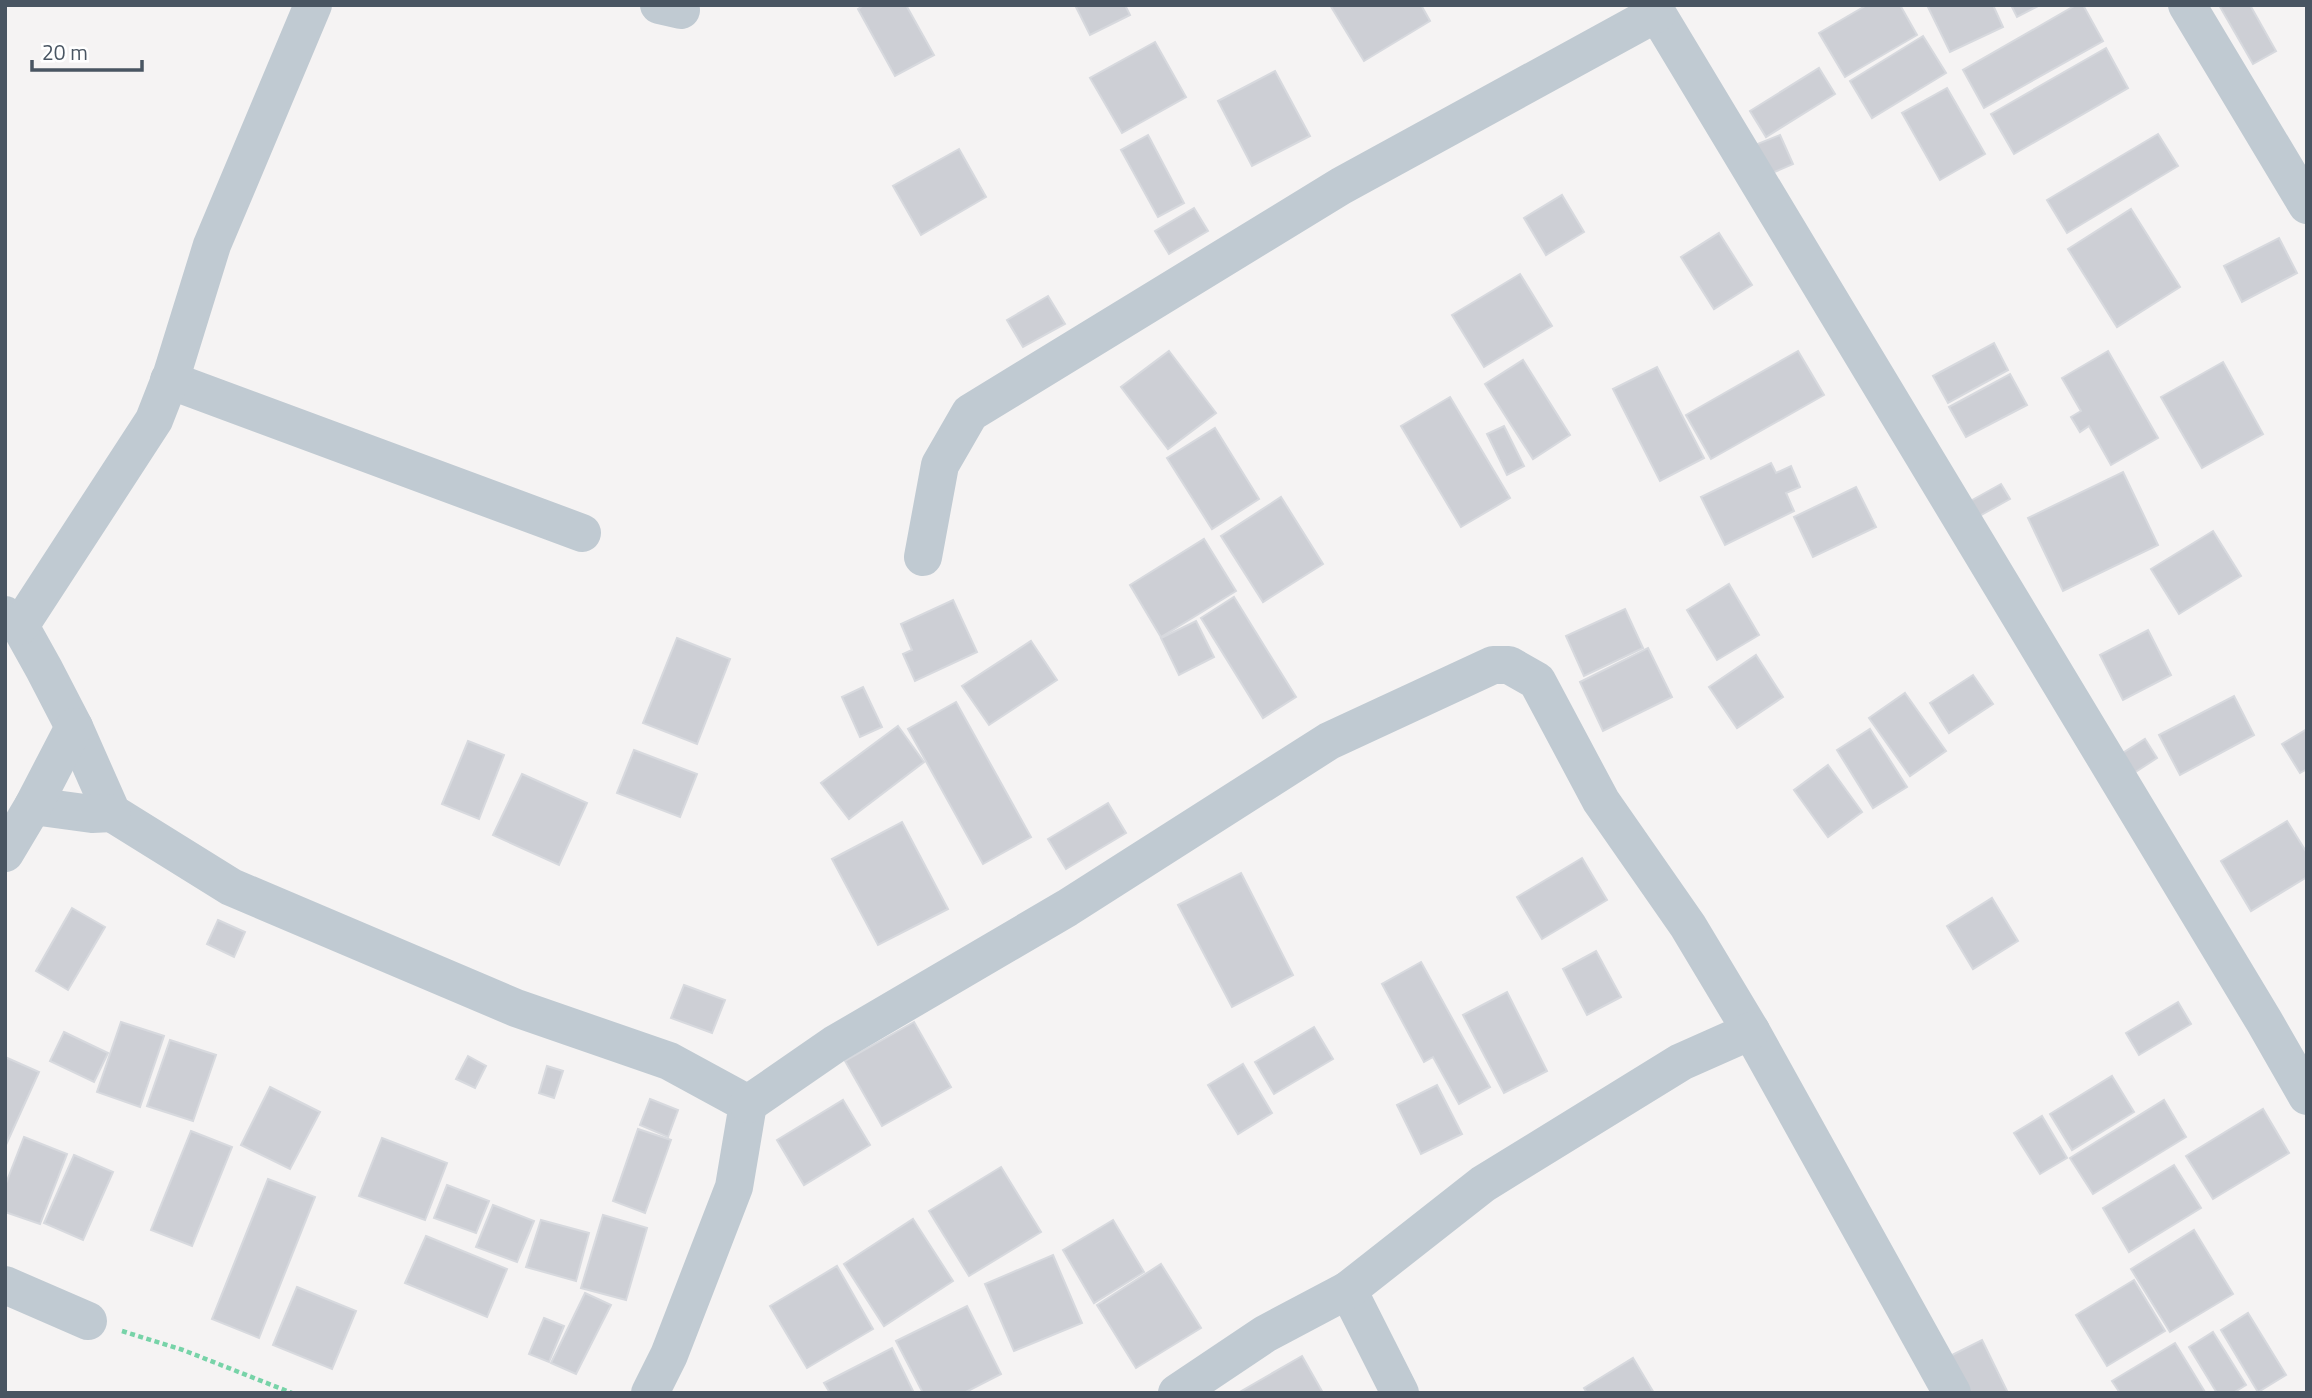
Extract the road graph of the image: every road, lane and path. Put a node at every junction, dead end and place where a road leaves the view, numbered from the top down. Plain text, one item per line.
1 (313, 5) edge
2 (2187, 5) edge
3 (1654, 9) edge
4 (2307, 205) edge
5 (169, 380) junction
6 (582, 533) dead end
7 (923, 556) dead end
8 (13, 621) edge
9 (74, 727) junction
10 (33, 806) junction
11 (112, 813) junction
12 (5, 853) edge
13 (1751, 1031) junction
14 (2307, 1096) edge
15 (748, 1104) junction
16 (5, 1285) edge
17 (1348, 1290) junction
18 (88, 1321) joint
19 (292, 1393) edge
20 (649, 1393) edge
21 (1177, 1393) edge
22 (1400, 1393) edge
23 (1952, 1393) edge

1 - 5 street
2 - 4 street
3 - 7 street
3 - 14 street
5 - 6 street
5 - 8 street
8 - 9 street
9 - 10 street
9 - 11 street
10 - 11 street
10 - 12 street
11 - 15 street
13 - 15 street
13 - 17 street
13 - 23 street
15 - 20 street
16 - 18 street
17 - 21 street
17 - 22 street
18 - 19 path

